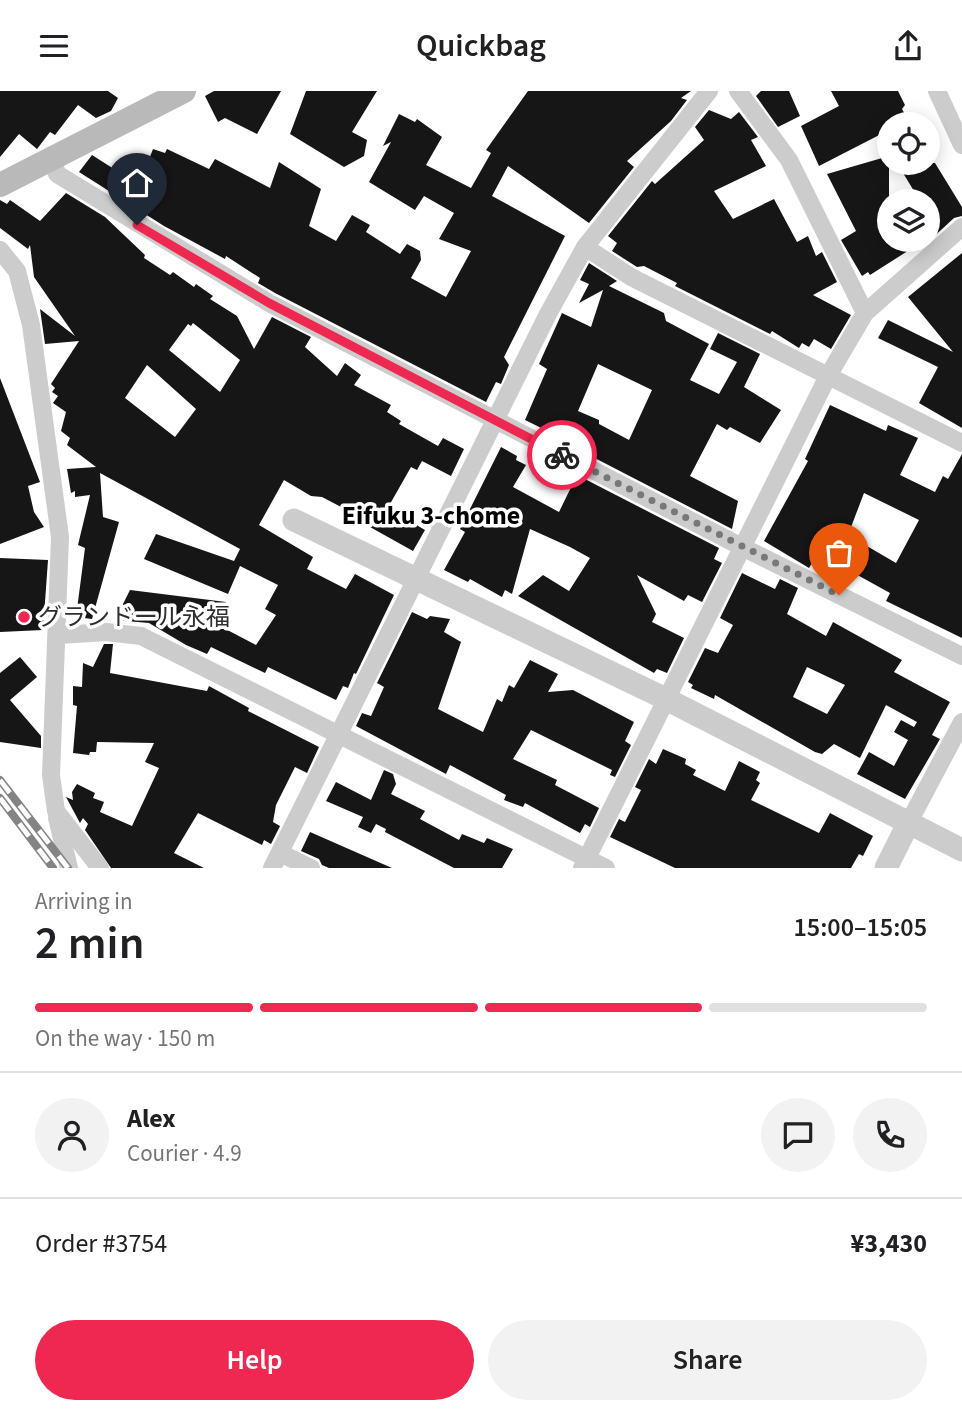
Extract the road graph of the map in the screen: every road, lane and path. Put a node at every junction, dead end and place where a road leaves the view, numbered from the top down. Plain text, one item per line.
1 (184, 91) edge
2 (709, 91) edge
3 (738, 91) edge
4 (937, 91) edge
5 (962, 145) edge
6 (52, 157) junction
7 (0, 185) edge
8 (962, 227) edge
9 (585, 247) junction
10 (0, 250) edge
11 (866, 313) junction
12 (828, 376) junction
13 (495, 420) junction
14 (962, 443) edge
15 (294, 520) dead end
16 (742, 547) junction
17 (416, 578) junction
18 (59, 635) junction
19 (962, 656) edge
20 (666, 699) junction
21 (962, 722) edge
22 (339, 737) junction
23 (55, 811) junction
24 (908, 824) junction
25 (962, 851) edge
26 (276, 860) edge
27 (584, 863) edge
28 (69, 868) edge
29 (100, 868) edge
30 (310, 868) edge
31 (606, 868) edge
32 (886, 868) edge

1 - 6 main road
2 - 9 street
3 - 11 street
4 - 5 street
6 - 7 main road
6 - 13 street
8 - 11 street
9 - 12 street
9 - 13 street
10 - 18 street
11 - 12 street
12 - 14 street
12 - 16 street
13 - 16 street
13 - 17 street
15 - 17 street
16 - 19 street
16 - 20 street
17 - 20 street
17 - 22 street
18 - 22 street
18 - 23 street
20 - 24 street
20 - 27 street
21 - 24 street
22 - 26 street
22 - 27 street
23 - 28 street
23 - 29 street
24 - 25 street
24 - 32 street
26 - 30 street
27 - 31 street

